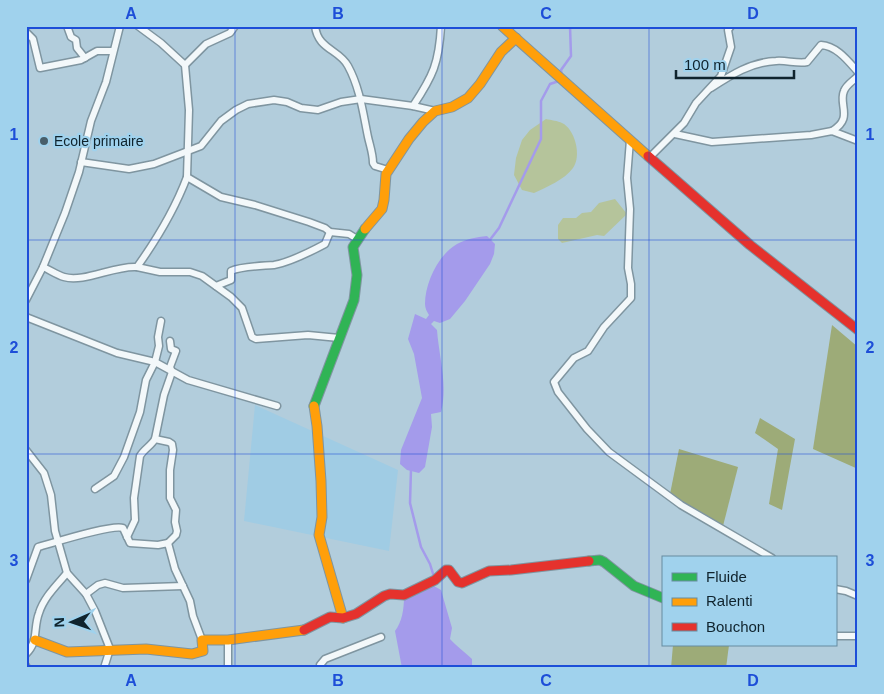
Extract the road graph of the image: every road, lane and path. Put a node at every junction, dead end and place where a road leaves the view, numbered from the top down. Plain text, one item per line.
1 (67, 26) edge
2 (120, 26) edge
3 (138, 26) edge
4 (236, 26) edge
5 (310, 26) edge
6 (316, 26) edge
7 (441, 26) edge
8 (502, 26) edge
9 (731, 26) edge
10 (26, 32) edge
11 (317, 36) junction
12 (516, 38) junction
13 (113, 51) junction
14 (85, 58) junction
15 (185, 65) junction
16 (858, 72) edge
17 (858, 76) edge
18 (711, 88) junction
19 (361, 99) junction
20 (413, 106) junction
21 (434, 112) junction
22 (832, 131) junction
23 (675, 134) junction
24 (630, 140) junction
25 (858, 141) edge
26 (188, 152) junction
27 (650, 157) junction
28 (81, 162) junction
29 (388, 170) junction
30 (187, 177) junction
31 (330, 232) junction
32 (357, 238) junction
33 (43, 267) junction
34 (137, 267) junction
35 (216, 286) junction
36 (26, 300) edge
37 (26, 317) edge
38 (162, 321) dead end
39 (858, 330) edge
40 (338, 338) junction
41 (170, 341) dead end
42 (155, 362) junction
43 (172, 372) junction
44 (277, 406) dead end
45 (155, 439) junction
46 (26, 450) edge
47 (95, 489) dead end
48 (127, 537) junction
49 (58, 542) junction
50 (168, 543) junction
51 (768, 556) edge
52 (67, 574) junction
53 (26, 580) edge
54 (183, 586) junction
55 (836, 589) edge
56 (86, 594) junction
57 (858, 596) edge
58 (662, 598) edge
59 (343, 618) junction
60 (836, 636) edge
61 (858, 636) edge
62 (381, 637) dead end
63 (35, 640) junction
64 (202, 640) junction
65 (228, 640) junction
66 (110, 649) junction
67 (26, 654) edge
68 (104, 668) edge
69 (228, 668) edge
70 (320, 668) edge

1 - 14 street
2 - 13 street
3 - 15 street
4 - 15 street
5 - 11 street
6 - 11 street
7 - 20 street
8 - 12 street
9 - 18 street
10 - 14 street
11 - 19 street
12 - 21 street
12 - 24 street
13 - 14 street
13 - 28 street
15 - 26 street
16 - 18 street
17 - 22 street
18 - 23 street
19 - 20 street
19 - 26 street
19 - 29 street
20 - 21 street
21 - 29 street
22 - 23 street
22 - 25 street
23 - 27 street
24 - 27 street
24 - 51 street
26 - 28 street
26 - 30 street
27 - 39 street
28 - 33 street
29 - 32 street
30 - 31 street
30 - 34 street
31 - 32 street
31 - 35 street
32 - 40 street
33 - 34 street
33 - 36 street
34 - 35 street
35 - 40 street
37 - 42 street
38 - 42 street
40 - 59 street
41 - 43 street
42 - 43 street
42 - 47 street
43 - 44 street
43 - 45 street
45 - 48 street
45 - 50 street
46 - 49 street
48 - 49 street
48 - 50 street
49 - 52 street
49 - 53 street
50 - 54 street
52 - 56 street
52 - 63 street
54 - 56 street
54 - 64 street
55 - 57 street
56 - 66 street
58 - 59 street
59 - 65 street
60 - 61 street
62 - 70 street
63 - 66 street
63 - 67 street
64 - 65 street
64 - 66 street
65 - 69 street
66 - 68 street

